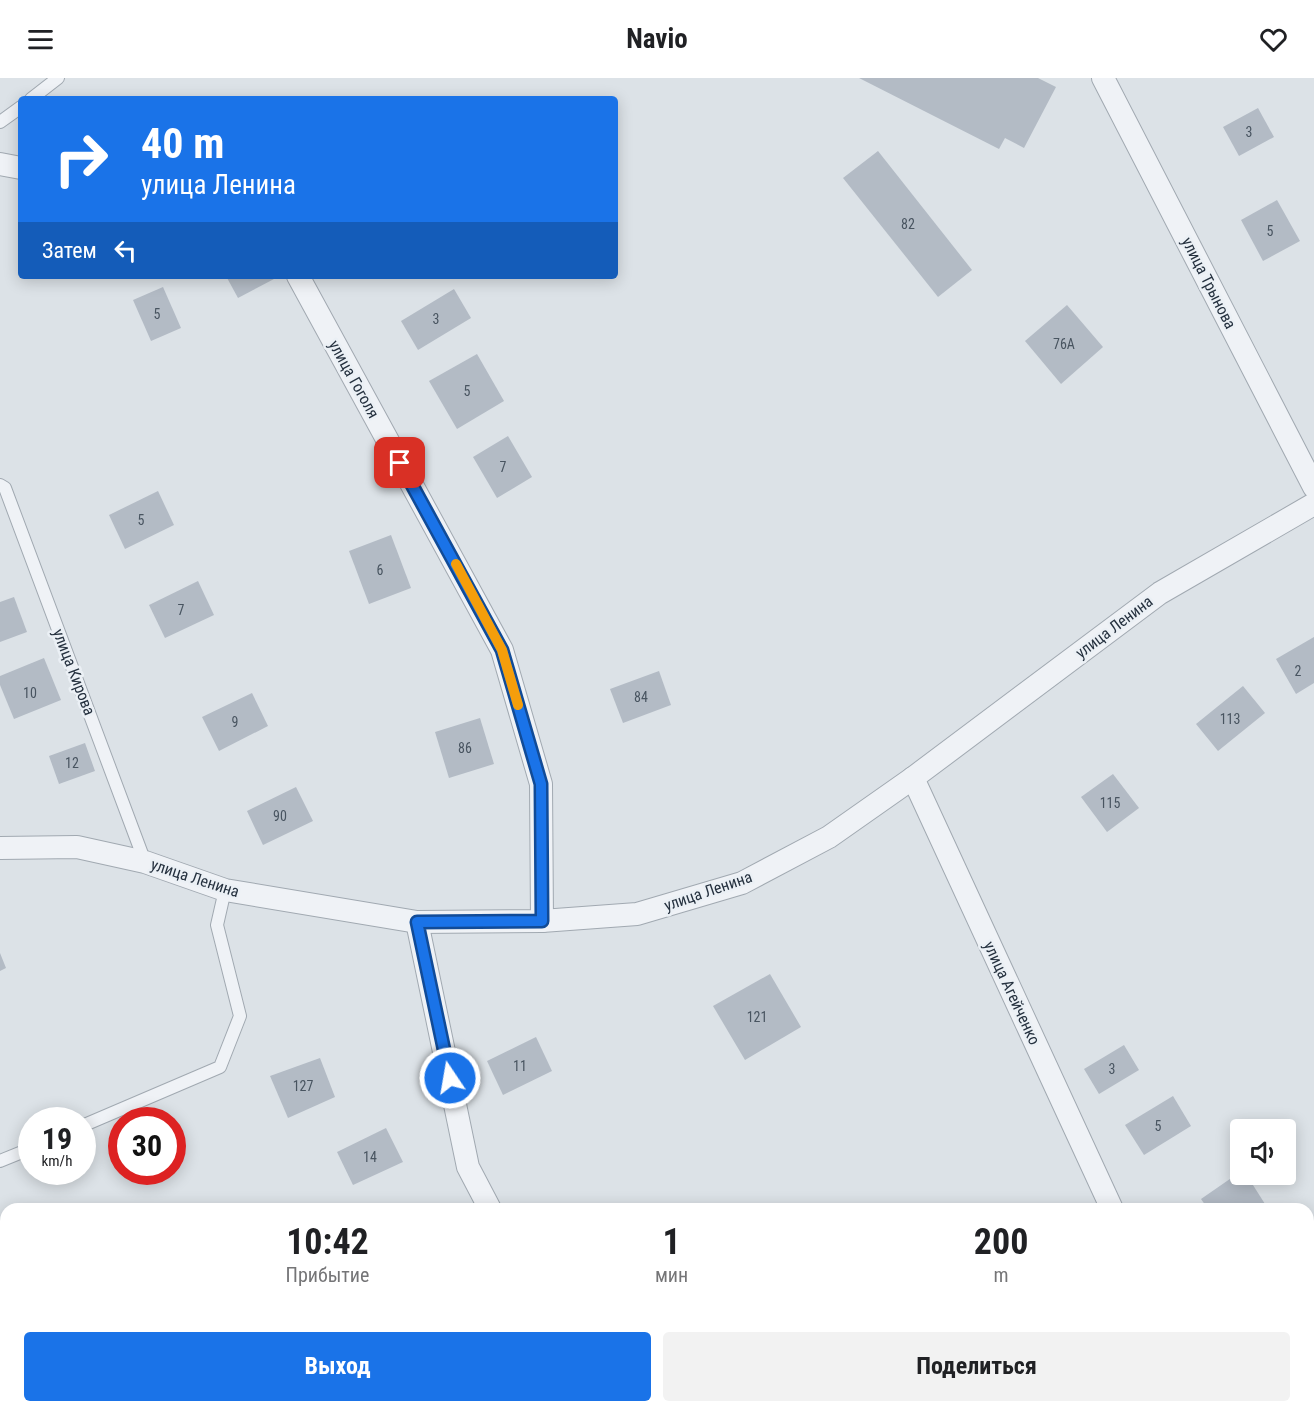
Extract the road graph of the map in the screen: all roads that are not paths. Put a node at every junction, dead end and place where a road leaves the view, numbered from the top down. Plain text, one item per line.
1 (58, 78) edge
2 (1103, 78) edge
3 (35, 96) edge
4 (18, 109) edge
5 (0, 122) edge
6 (0, 164) edge
7 (18, 167) edge
8 (300, 279) edge
9 (0, 485) edge
10 (1314, 487) edge
11 (1314, 504) edge
12 (913, 778) junction
13 (0, 848) edge
14 (145, 862) junction
15 (225, 890) junction
16 (542, 921) junction
17 (417, 922) junction
18 (96, 1120) edge
19 (18, 1154) edge
20 (0, 1161) edge
21 (487, 1203) edge
22 (1109, 1203) edge

1 - 3 lane
2 - 10 street, улица Трынова
4 - 5 lane
6 - 7 street
8 - 16 street, улица Гоголя
9 - 14 lane, улица Кирова
11 - 12 street, улица Ленина
12 - 16 street, улица Ленина
12 - 22 street, улица Агейченко
13 - 14 street, улица Ленина
14 - 15 street, улица Ленина
15 - 17 street, улица Ленина
15 - 18 lane
16 - 17 street, улица Ленина
17 - 21 street
19 - 20 lane

